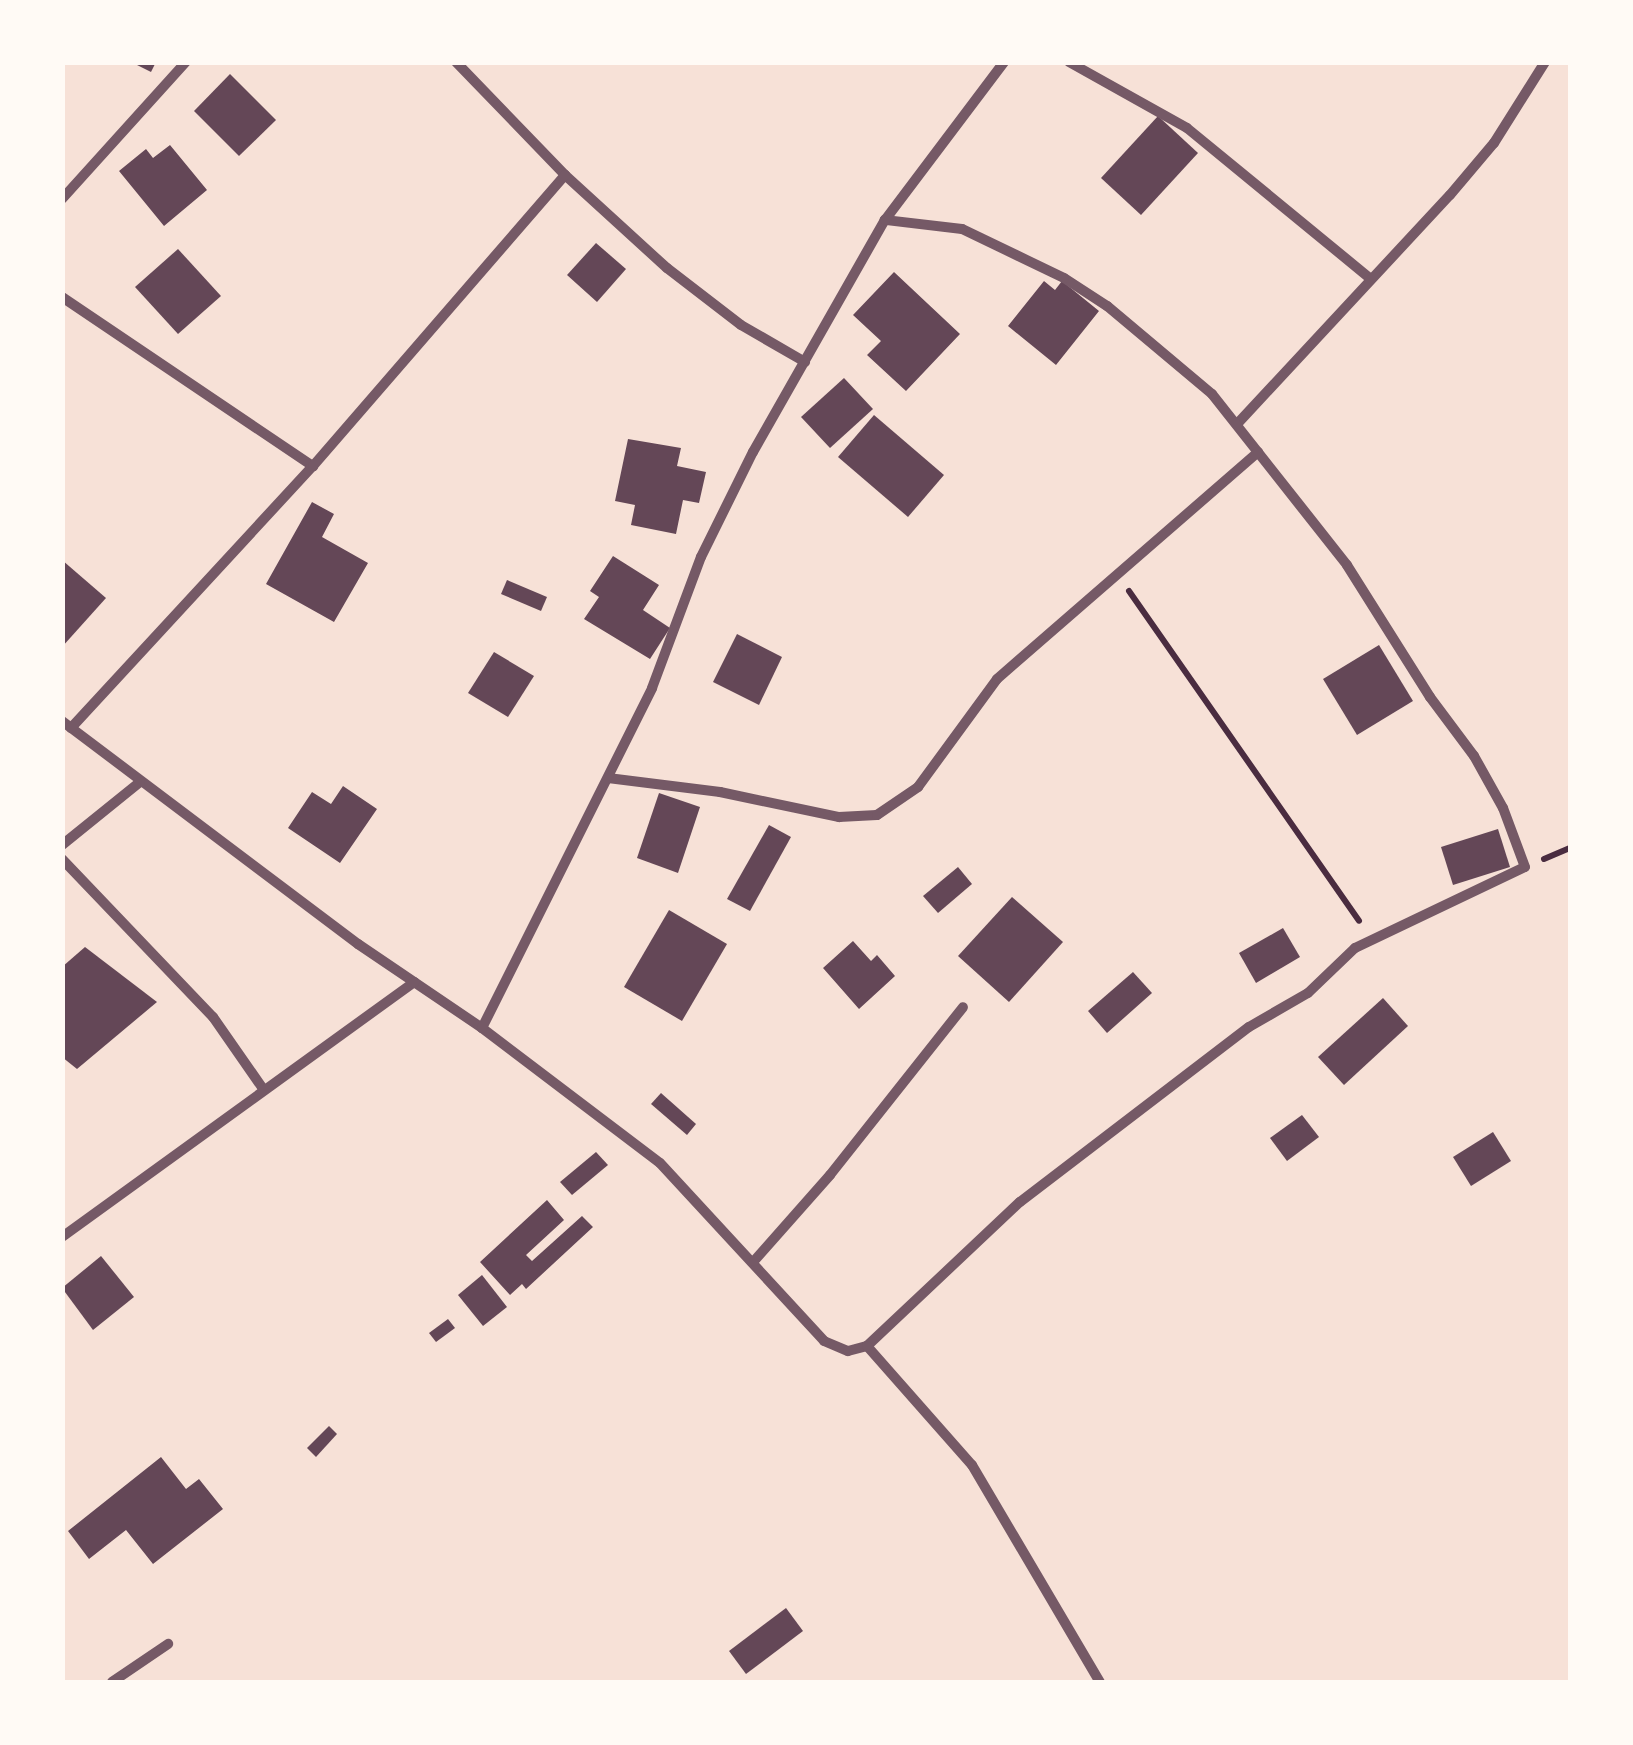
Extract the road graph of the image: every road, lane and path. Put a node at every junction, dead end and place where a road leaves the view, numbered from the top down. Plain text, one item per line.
1 (186, 62) edge
2 (456, 62) edge
3 (1004, 62) edge
4 (1069, 62) edge
5 (1546, 62) edge
6 (565, 175) junction
7 (62, 199) edge
8 (886, 220) junction
9 (1371, 279) junction
10 (62, 297) edge
11 (805, 362) junction
12 (1238, 423) junction
13 (1258, 452) junction
14 (313, 466) junction
15 (1117, 574) junction
16 (67, 725) edge
17 (608, 778) junction
18 (140, 782) junction
19 (62, 846) edge
20 (62, 858) edge
21 (1371, 938) junction
22 (414, 982) junction
23 (963, 1007) dead end
24 (482, 1028) junction
25 (264, 1090) junction
26 (62, 1237) edge
27 (754, 1261) junction
28 (867, 1346) junction
29 (168, 1644) dead end
30 (112, 1682) edge
31 (1100, 1682) edge

1 - 7 street
2 - 6 street
3 - 8 street
4 - 9 street
5 - 9 street
6 - 11 street
6 - 14 street
8 - 11 street
8 - 12 street
9 - 12 street
10 - 14 street
11 - 17 street
12 - 13 street
13 - 15 street
13 - 21 street
14 - 16 street
15 - 17 street
15 - 21 path
16 - 18 street
17 - 24 street
18 - 19 street
18 - 22 street
20 - 25 street
21 - 28 street
22 - 24 street
22 - 25 street
23 - 27 street
24 - 27 street
25 - 26 street
27 - 28 street
28 - 31 street
29 - 30 street

